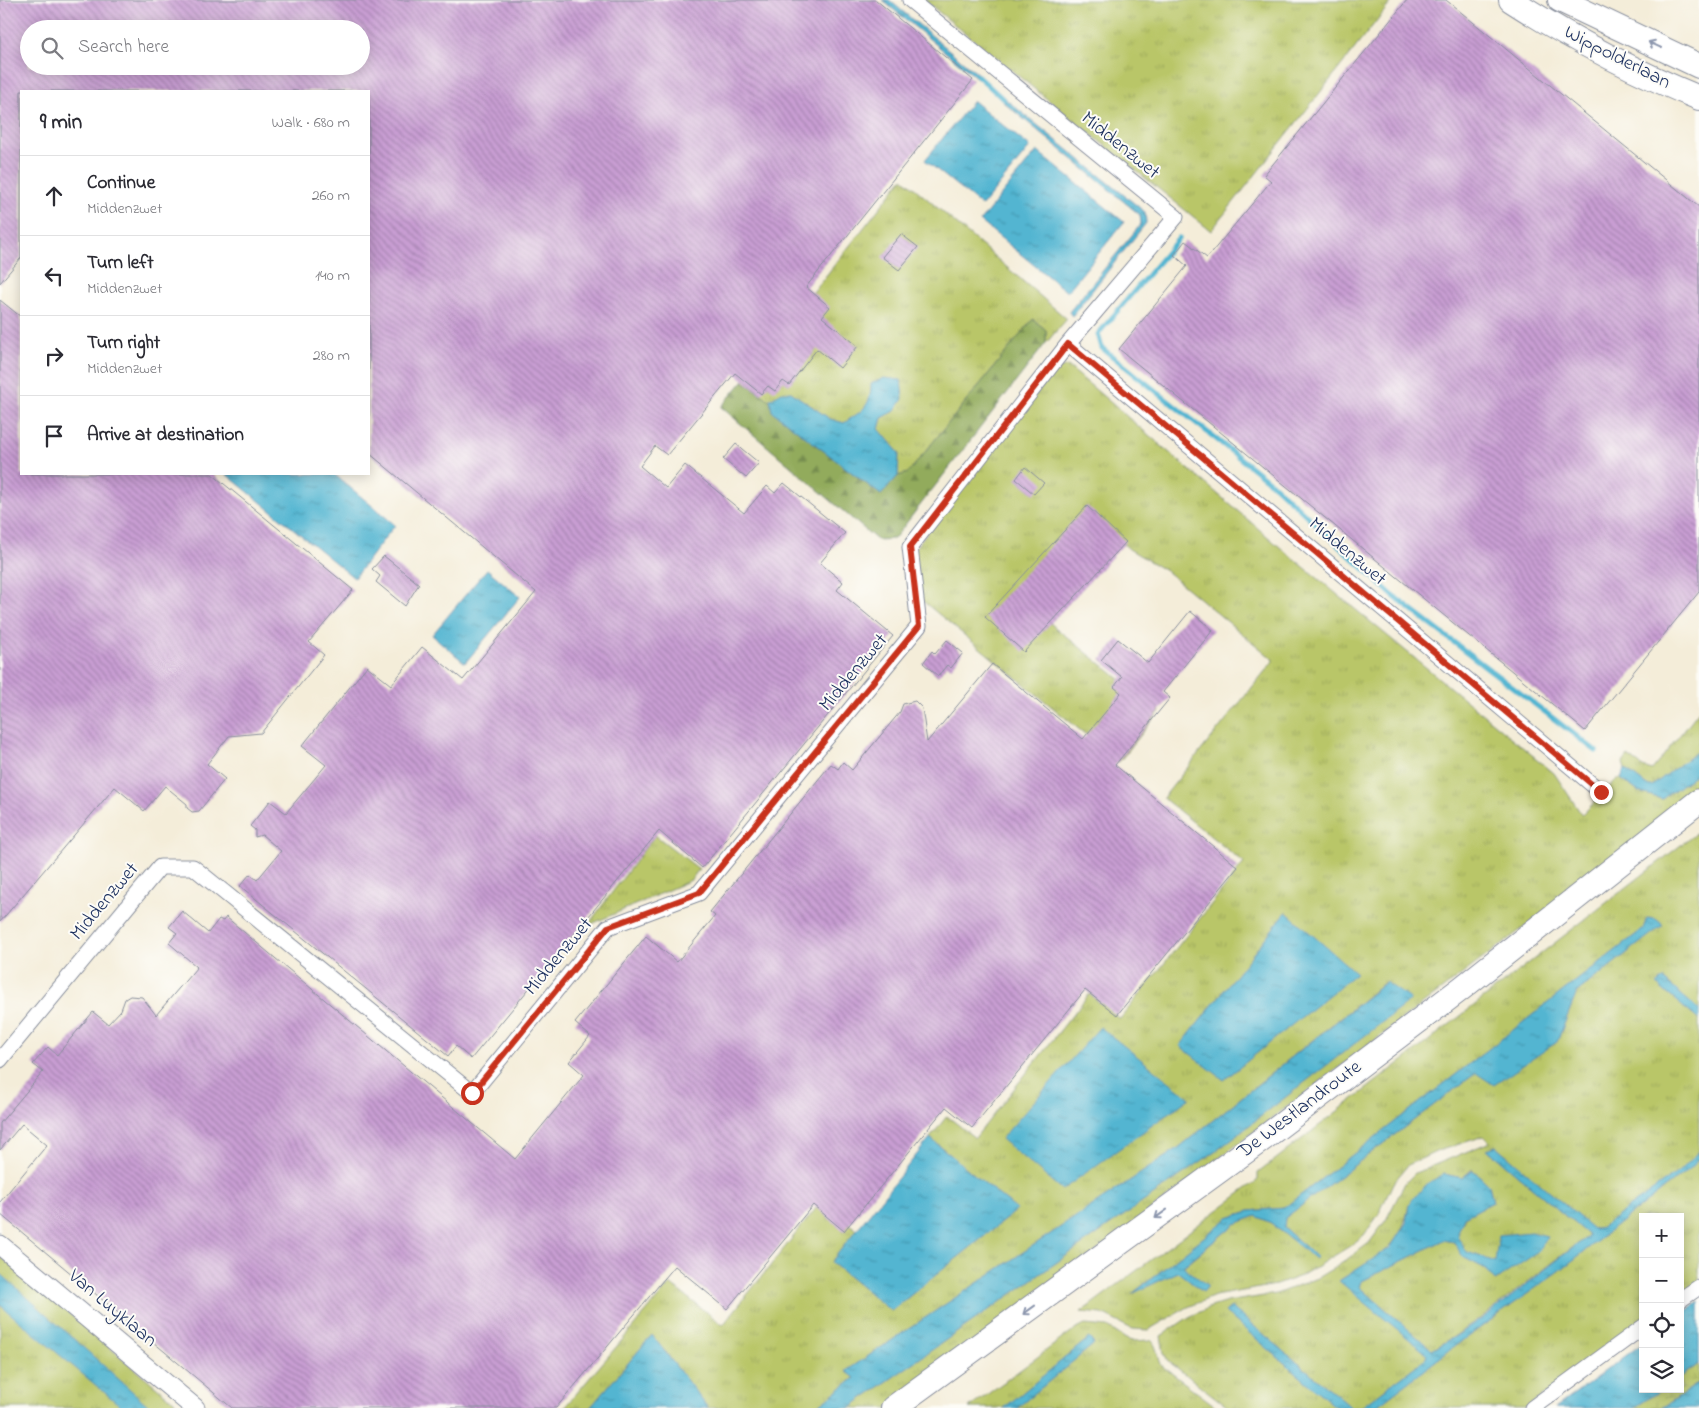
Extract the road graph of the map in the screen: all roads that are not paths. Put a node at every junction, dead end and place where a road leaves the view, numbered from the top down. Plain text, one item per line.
1 (910, 0) edge
2 (1511, 0) edge
3 (1560, 0) edge
4 (1699, 66) edge
5 (1699, 98) edge
6 (1068, 344) junction
7 (1601, 792) dead end
8 (1699, 801) edge
9 (1699, 821) edge
10 (0, 1060) edge
11 (0, 1245) edge
12 (1699, 1287) edge
13 (1684, 1297) edge
14 (1639, 1330) edge
15 (195, 1408) edge
16 (893, 1408) edge
17 (919, 1408) edge
18 (1532, 1408) edge

1 - 6 street, Middenzwet
2 - 5 main road, Wippolderlaan
4 -> 3 main road, Wippolderlaan
6 - 7 street, Middenzwet
6 - 10 street, Middenzwet
8 -> 16 main road, De Westlandroute
9 - 17 main road, De Westlandroute
11 - 15 street, Van Luyklaan
12 - 13 street
14 - 18 street

